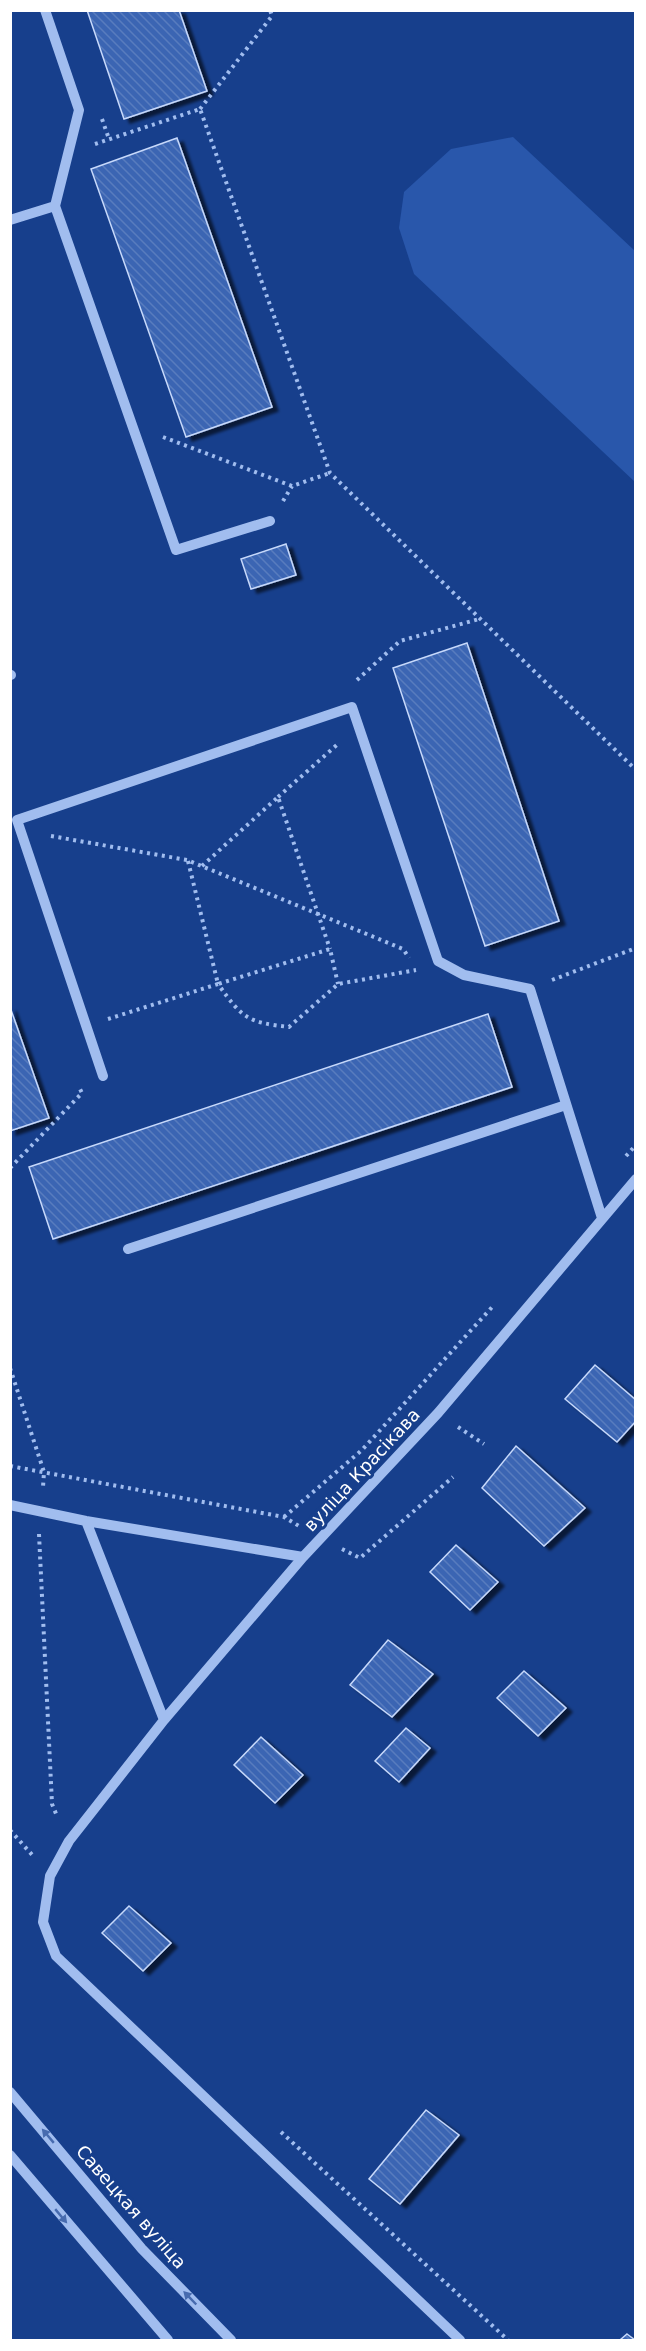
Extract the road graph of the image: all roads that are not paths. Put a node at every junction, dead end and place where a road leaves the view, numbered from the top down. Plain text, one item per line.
1 (45, 10) edge
2 (55, 206) junction
3 (10, 220) edge
4 (270, 521) dead end
5 (102, 1076) dead end
6 (566, 1105) junction
7 (636, 1179) edge
8 (602, 1218) junction
9 (128, 1249) dead end
10 (10, 1505) edge
11 (86, 1521) junction
12 (303, 1557) junction
13 (164, 1720) junction
14 (10, 2092) edge
15 (10, 2155) edge
16 (168, 2340) edge
17 (231, 2340) edge
18 (460, 2340) edge

1 - 2 street
2 - 3 street
2 - 4 street
5 - 6 street
6 - 8 street
6 - 9 street
7 - 8 street, вуліца Красікава
8 - 12 street, вуліца Красікава
10 - 11 street, вуліца Красікава
11 - 12 street, вуліца Красікава
11 - 13 street
12 - 13 street
13 - 18 street
17 -> 14 street, Савецкая вуліца
15 -> 16 street

